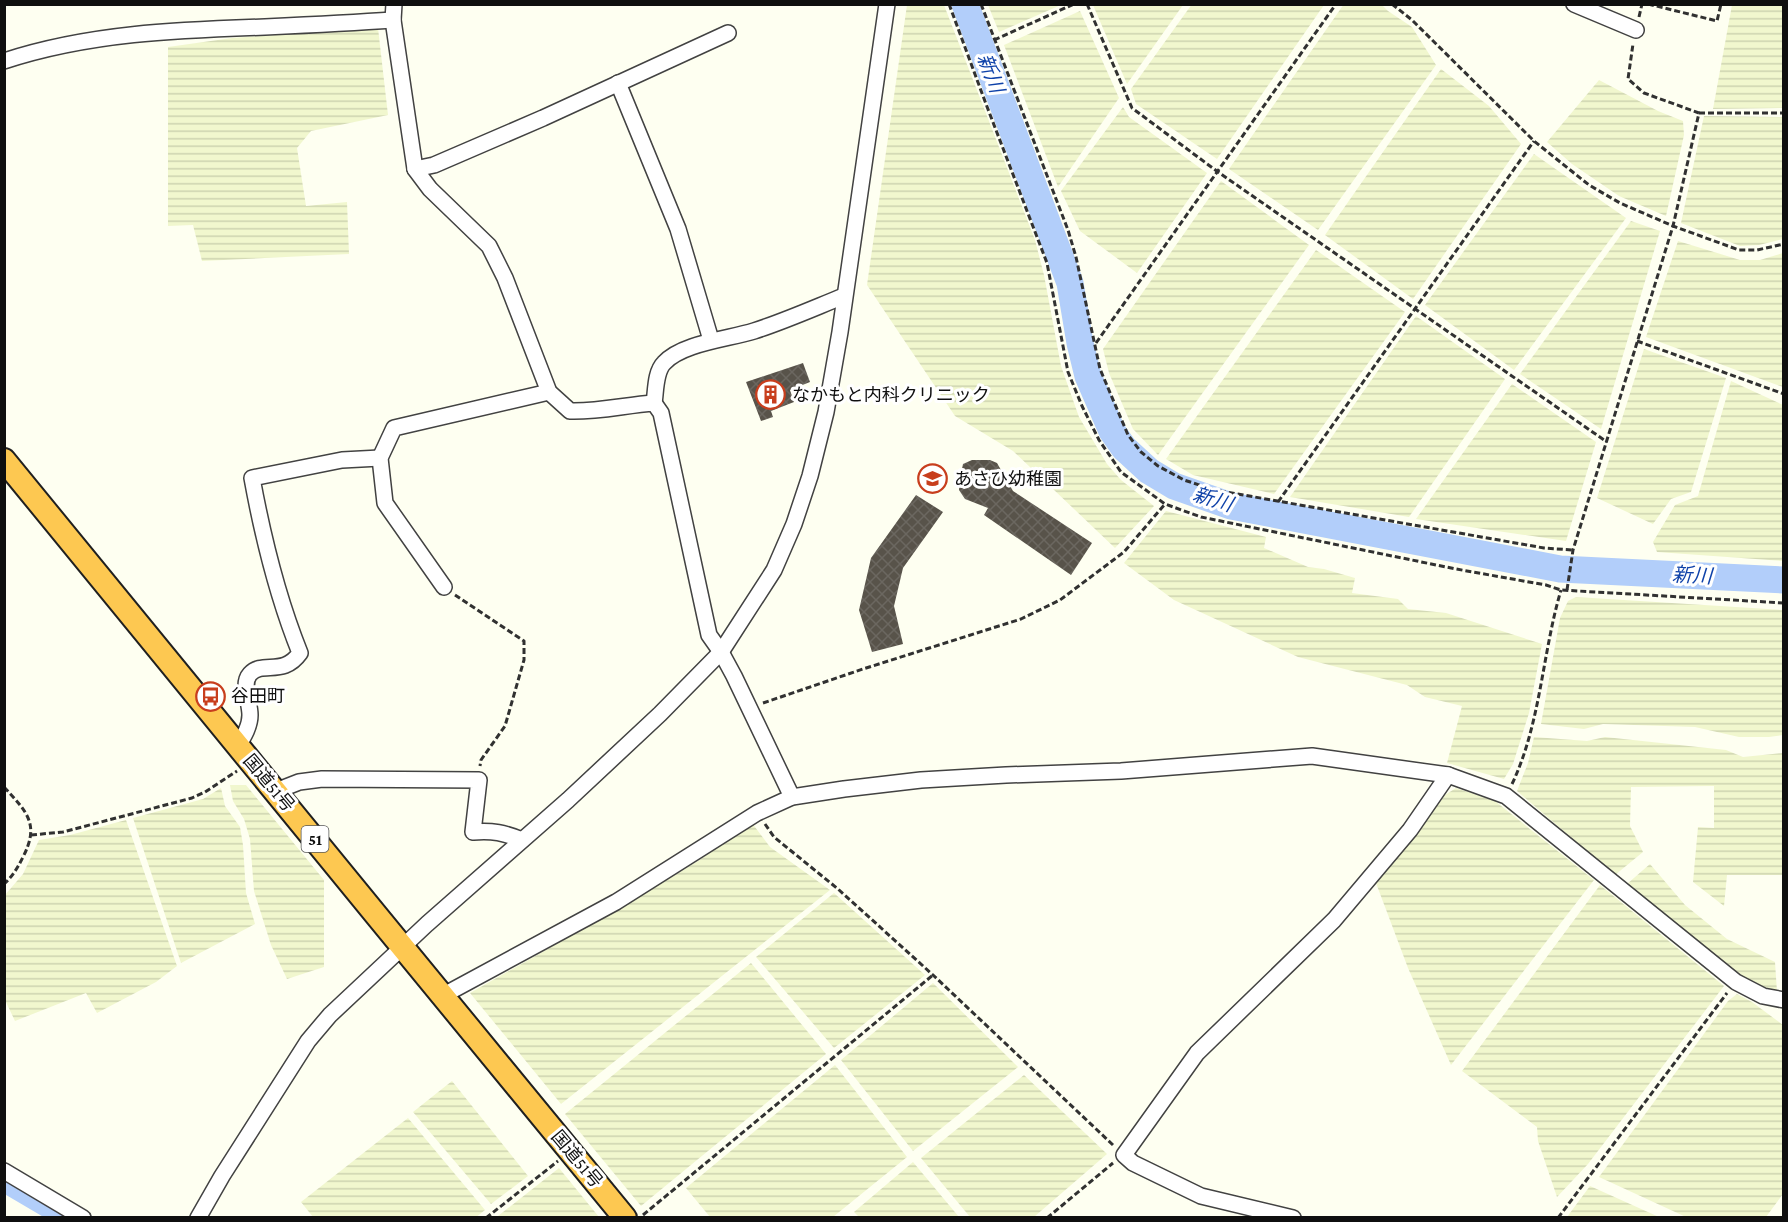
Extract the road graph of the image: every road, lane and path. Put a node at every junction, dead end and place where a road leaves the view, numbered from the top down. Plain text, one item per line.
1 (394, 4) edge
2 (887, 4) edge
3 (950, 4) edge
4 (981, 4) edge
5 (1074, 4) edge
6 (1087, 4) edge
7 (1336, 4) edge
8 (1392, 4) edge
9 (1574, 4) edge
10 (1642, 4) edge
11 (1648, 4) edge
12 (1721, 4) edge
13 (393, 20) junction
14 (1636, 30) junction
15 (728, 33) dead end
16 (994, 40) junction
17 (4, 61) edge
18 (618, 83) junction
19 (1699, 113) junction
20 (1784, 113) edge
21 (1534, 141) junction
22 (415, 169) junction
23 (1218, 171) junction
24 (1673, 226) junction
25 (1784, 244) edge
26 (844, 296) junction
27 (1415, 309) junction
28 (711, 340) junction
29 (1638, 341) junction
30 (1095, 345) junction
31 (549, 392) junction
32 (1784, 394) edge
33 (654, 403) junction
34 (1607, 442) junction
35 (380, 458) junction
36 (4, 460) edge
37 (1278, 502) junction
38 (1165, 504) junction
39 (1573, 550) junction
40 (444, 587) joint
41 (1561, 590) junction
42 (1569, 590) junction
43 (1784, 603) edge
44 (721, 652) junction
45 (748, 708) junction
46 (244, 753) junction
47 (1448, 776) junction
48 (479, 780) junction
49 (4, 787) edge
50 (276, 791) junction
51 (1506, 796) junction
52 (792, 797) junction
53 (757, 813) junction
54 (32, 835) junction
55 (522, 840) junction
56 (4, 884) edge
57 (403, 947) junction
58 (933, 975) junction
59 (1736, 982) junction
60 (442, 996) junction
61 (1784, 1000) edge
62 (570, 1152) junction
63 (1124, 1155) junction
64 (4, 1170) edge
65 (83, 1218) edge
66 (198, 1218) edge
67 (486, 1218) edge
68 (625, 1218) edge
69 (639, 1218) edge
70 (1047, 1218) edge
71 (1293, 1218) edge
72 (1558, 1218) edge

1 - 13 street
2 - 26 street
3 - 38 path
4 - 16 path
5 - 16 path
6 - 23 path
7 - 23 path
8 - 21 path
9 - 14 street
10 - 14 path
11 - 12 path
13 - 17 street
13 - 22 street
14 - 19 path
15 - 18 street
16 - 30 path
18 - 22 street
18 - 28 street
19 - 20 path
19 - 24 path
21 - 24 path
21 - 27 path
22 - 31 street
23 - 27 path
23 - 30 path
24 - 25 path
24 - 29 path
26 - 28 street
26 - 44 street
27 - 34 path
27 - 37 path
28 - 33 street
29 - 32 path
29 - 34 path
30 - 37 path
31 - 33 street
31 - 35 street
33 - 44 street
34 - 39 path
35 - 40 street
35 - 46 street
36 - 46 highway, 国道51号 / 51
37 - 39 path
38 - 41 path
38 - 45 path
39 - 42 path
40 - 48 path
41 - 42 path
41 - 51 path
42 - 43 path
44 - 45 street
44 - 55 street
45 - 52 street
46 - 50 highway, 国道51号 / 51
46 - 54 path
47 - 51 street
47 - 52 street
47 - 63 street
48 - 50 street
48 - 55 street
49 - 54 path
50 - 57 highway, 国道51号 / 51
51 - 59 street
52 - 53 street
53 - 58 path
53 - 60 street
54 - 56 path
55 - 57 street
57 - 60 highway, 国道51号 / 51
57 - 66 street
58 - 63 path
58 - 69 path
59 - 61 street
59 - 72 path
60 - 62 highway, 国道51号 / 51
62 - 67 path
62 - 68 highway, 国道51号 / 51
63 - 70 path
63 - 71 street
64 - 65 street

